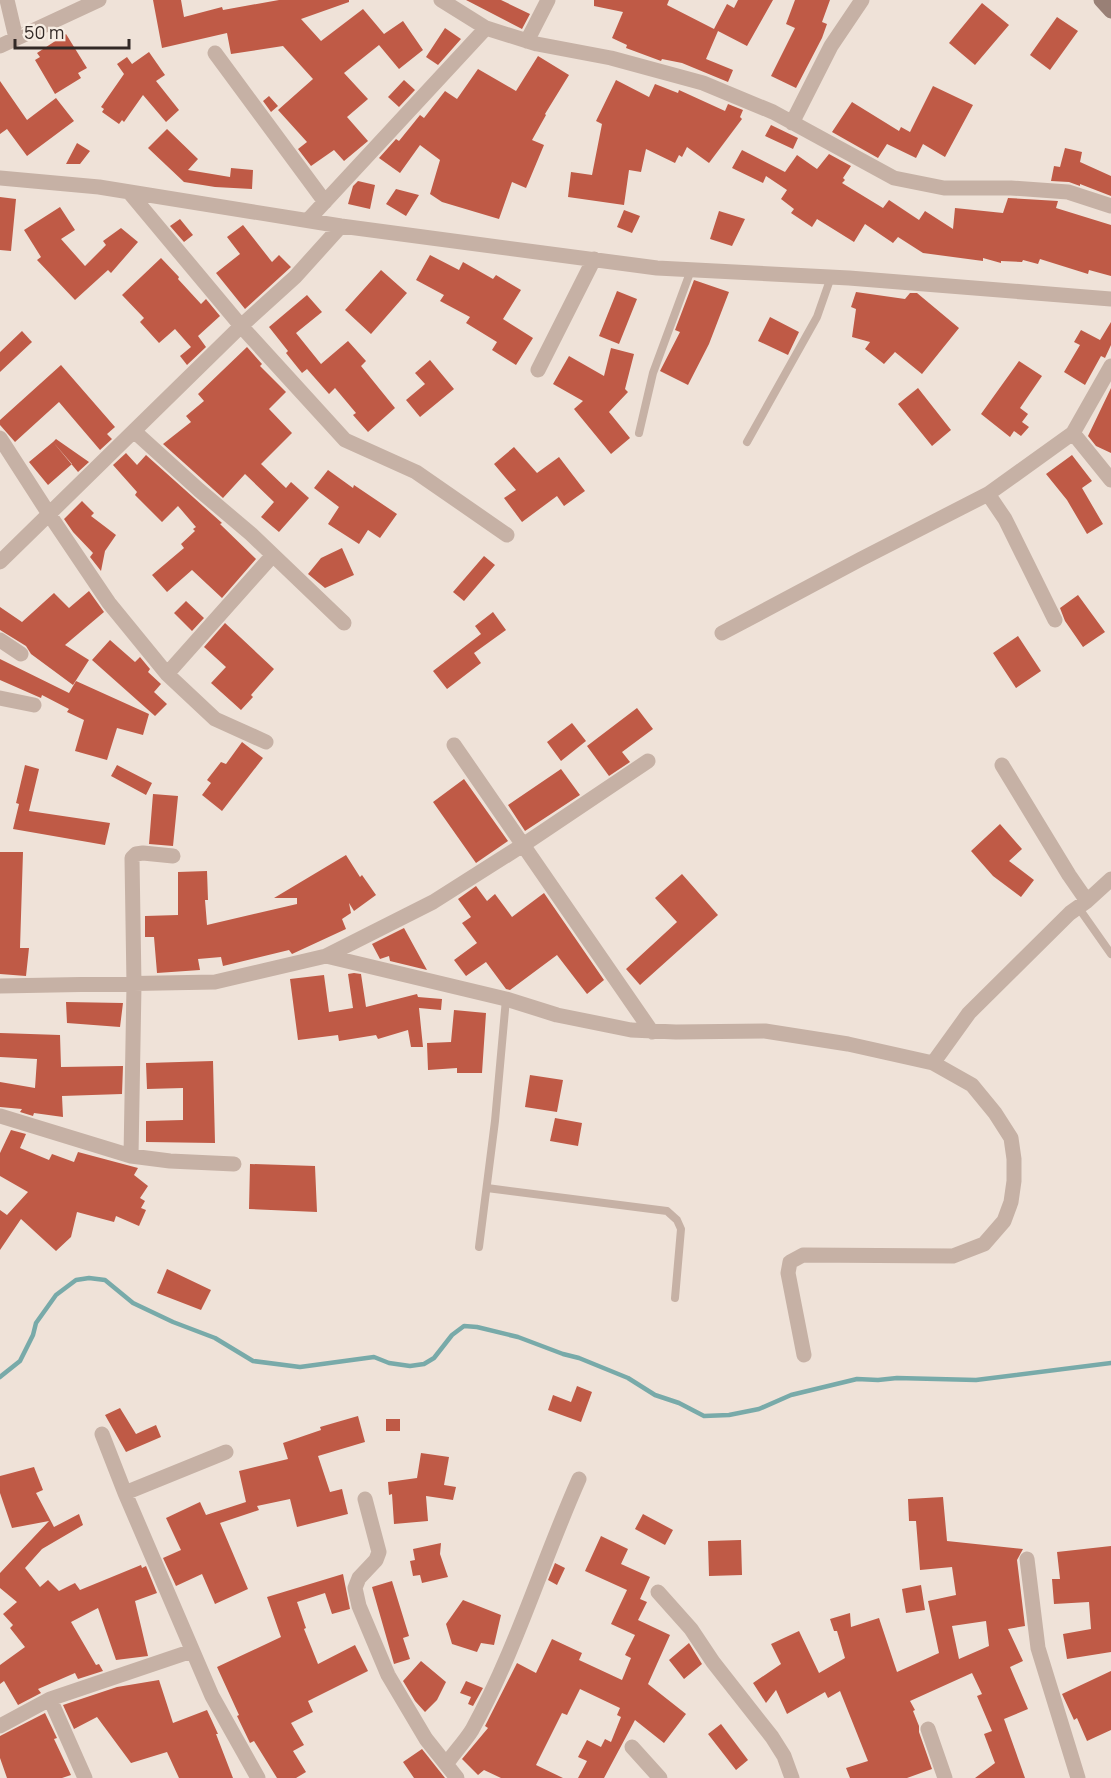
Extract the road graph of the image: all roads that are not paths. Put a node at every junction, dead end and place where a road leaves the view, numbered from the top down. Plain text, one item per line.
1 (7, 0) edge
2 (99, 0) edge
3 (441, 0) edge
4 (548, 0) edge
5 (862, 0) edge
6 (1101, 0) edge
7 (1111, 11) edge
8 (486, 28) junction
9 (16, 38) junction
10 (527, 41) junction
11 (0, 46) edge
12 (215, 53) dead end
13 (792, 123) junction
14 (0, 178) edge
15 (129, 192) junction
16 (325, 202) junction
17 (1111, 206) edge
18 (308, 220) junction
19 (341, 226) junction
20 (594, 259) junction
21 (692, 270) junction
22 (831, 277) junction
23 (1111, 299) edge
24 (241, 326) junction
25 (1111, 366) edge
26 (538, 370) dead end
27 (135, 432) junction
28 (639, 433) dead end
29 (1073, 433) junction
30 (0, 438) edge
31 (747, 442) dead end
32 (1111, 480) edge
33 (988, 494) junction
34 (49, 514) junction
35 (507, 535) dead end
36 (273, 555) junction
37 (0, 562) edge
38 (1055, 620) dead end
39 (344, 623) dead end
40 (722, 633) dead end
41 (0, 640) edge
42 (21, 654) dead end
43 (167, 674) junction
44 (0, 698) edge
45 (34, 705) dead end
46 (266, 742) dead end
47 (454, 745) dead end
48 (648, 761) dead end
49 (1002, 765) dead end
50 (523, 845) junction
51 (173, 856) dead end
52 (1111, 879) edge
53 (1082, 904) junction
54 (1111, 954) edge
55 (326, 956) junction
56 (134, 985) junction
57 (0, 986) edge
58 (506, 999) junction
59 (652, 1032) junction
60 (933, 1063) junction
61 (0, 1116) edge
62 (131, 1156) junction
63 (234, 1164) dead end
64 (487, 1188) junction
65 (479, 1247) dead end
66 (675, 1298) dead end
67 (804, 1354) dead end
68 (102, 1434) dead end
69 (226, 1452) dead end
70 (579, 1479) dead end
71 (125, 1493) junction
72 (365, 1499) dead end
73 (1027, 1559) dead end
74 (658, 1592) dead end
75 (192, 1651) junction
76 (50, 1699) junction
77 (0, 1726) edge
78 (928, 1729) dead end
79 (632, 1747) dead end
80 (447, 1763) junction
81 (85, 1778) edge
82 (258, 1778) edge
83 (457, 1778) edge
84 (660, 1778) edge
85 (792, 1778) edge
86 (945, 1778) edge
87 (1078, 1778) edge

1 - 9 street
2 - 9 street
3 - 8 street
4 - 10 street
5 - 13 street
6 - 7 main road
8 - 10 street
8 - 16 street
9 - 11 street
10 - 13 street
12 - 16 street
13 - 17 street
14 - 15 street
15 - 18 street
15 - 24 street
16 - 18 street
18 - 19 street
19 - 20 street
19 - 24 street
20 - 21 street
20 - 26 street
21 - 22 street
21 - 28 lane
22 - 23 street
22 - 31 lane
24 - 27 street
24 - 35 street
25 - 29 street
27 - 34 street
27 - 36 street
29 - 32 street
29 - 33 street
30 - 34 street
33 - 38 street
33 - 40 street
34 - 37 street
34 - 43 street
36 - 39 street
36 - 43 street
41 - 42 street
43 - 46 street
44 - 45 street
47 - 50 street
48 - 50 street
49 - 53 street
50 - 55 street
50 - 59 street
51 - 56 street
52 - 53 street
53 - 54 lane
53 - 60 street
55 - 56 street
55 - 58 street
56 - 57 street
56 - 62 street
58 - 59 street
58 - 64 lane
59 - 60 street
60 - 67 street
61 - 62 street
62 - 63 street
64 - 65 lane
64 - 66 lane
68 - 71 street
69 - 71 street
70 - 80 street
71 - 75 street
72 - 80 street
73 - 87 street
74 - 85 street
75 - 76 street
75 - 82 street
76 - 77 street
76 - 81 street
78 - 86 street
79 - 84 street
80 - 83 street

